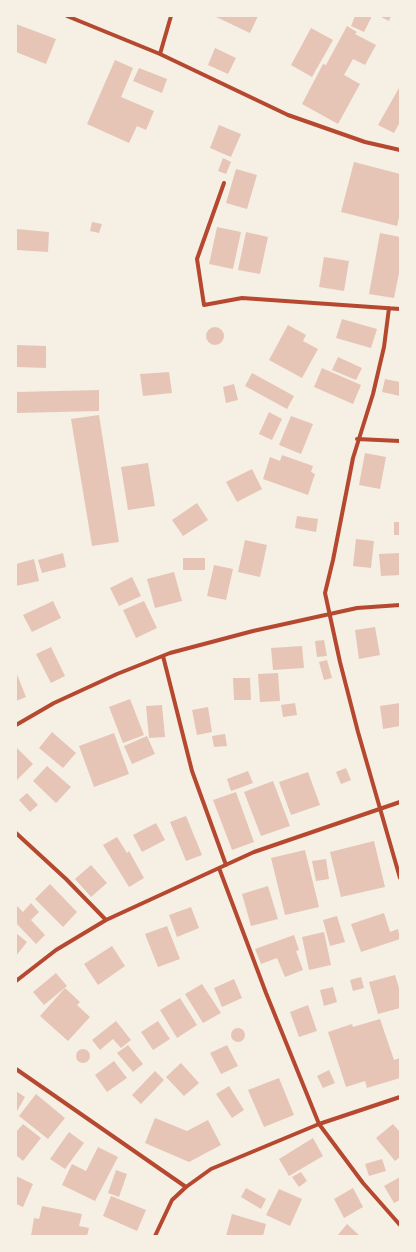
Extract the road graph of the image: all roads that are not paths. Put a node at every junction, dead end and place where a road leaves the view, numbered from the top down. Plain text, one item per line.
1 (67, 16) edge
2 (170, 16) edge
3 (160, 54) junction
4 (400, 150) edge
5 (224, 183) dead end
6 (389, 308) junction
7 (400, 309) edge
8 (358, 439) junction
9 (400, 441) edge
10 (400, 605) edge
11 (329, 615) junction
12 (163, 656) junction
13 (16, 725) edge
14 (400, 802) edge
15 (380, 810) junction
16 (16, 833) edge
17 (226, 865) junction
18 (218, 868) junction
19 (400, 878) edge
20 (106, 920) junction
21 (16, 981) edge
22 (16, 1069) edge
23 (400, 1097) edge
24 (319, 1124) junction
25 (186, 1187) junction
26 (400, 1225) edge
27 (155, 1236) edge

1 - 3 street
2 - 3 street
3 - 4 street
5 - 6 street
6 - 7 street
6 - 8 street
8 - 9 street
8 - 11 street
10 - 11 street
11 - 12 street
11 - 15 street
12 - 13 street
12 - 17 street
14 - 15 street
15 - 17 street
15 - 19 street
16 - 20 street
17 - 18 street
18 - 20 street
18 - 24 street
20 - 21 street
22 - 25 street
23 - 24 street
24 - 25 street
24 - 26 street
25 - 27 street

